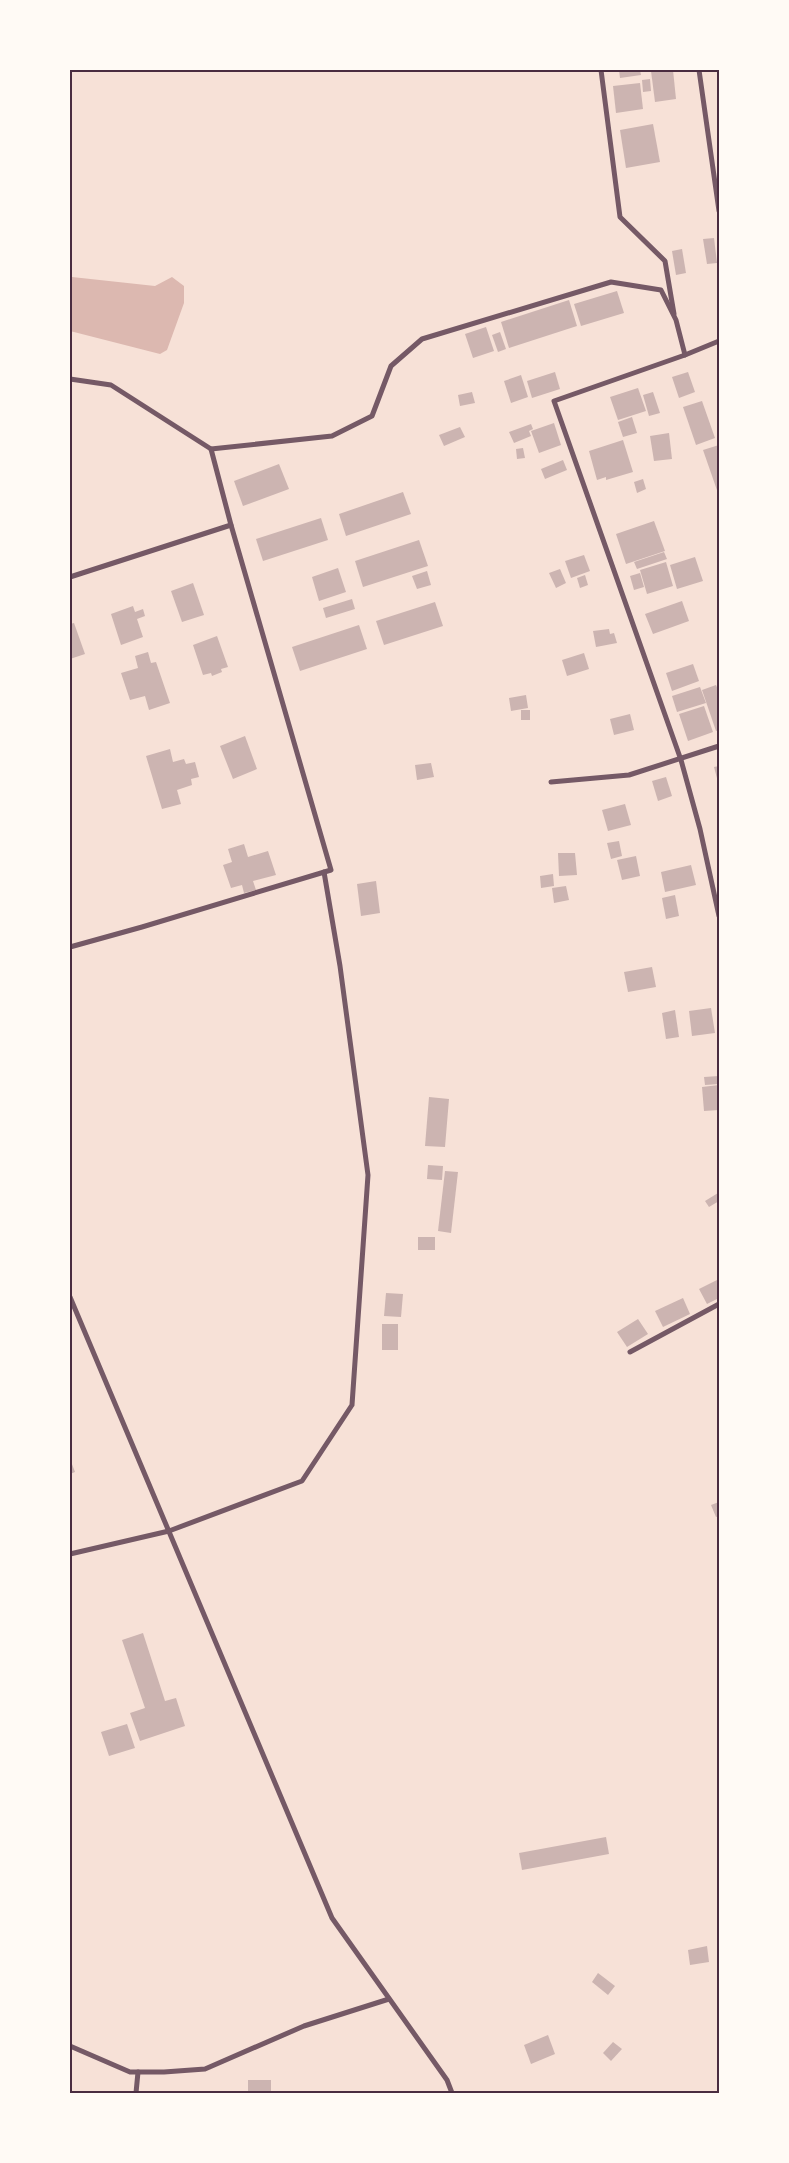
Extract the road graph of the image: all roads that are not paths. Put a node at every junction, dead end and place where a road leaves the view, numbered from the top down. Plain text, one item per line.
1 (601, 70) edge
2 (699, 70) edge
3 (719, 211) edge
4 (676, 320) junction
5 (719, 341) edge
6 (685, 356) junction
7 (70, 379) edge
8 (211, 449) junction
9 (231, 525) junction
10 (70, 577) edge
11 (719, 746) edge
12 (681, 760) junction
13 (551, 782) dead end
14 (324, 872) junction
15 (719, 916) edge
16 (70, 947) edge
17 (70, 1297) edge
18 (719, 1304) edge
19 (630, 1352) dead end
20 (168, 1531) junction
21 (70, 1554) edge
22 (389, 1998) junction
23 (70, 2046) edge
24 (138, 2072) junction
25 (136, 2093) edge
26 (452, 2093) edge

1 - 4 street
2 - 3 street
4 - 6 street
4 - 8 street
5 - 6 street
6 - 12 street
7 - 8 street
8 - 9 street
9 - 10 street
9 - 14 street
11 - 12 street
12 - 13 street
12 - 15 street
14 - 16 street
14 - 20 street
17 - 20 street
18 - 19 street
20 - 21 street
20 - 22 street
22 - 24 street
22 - 26 street
23 - 24 street
24 - 25 street

